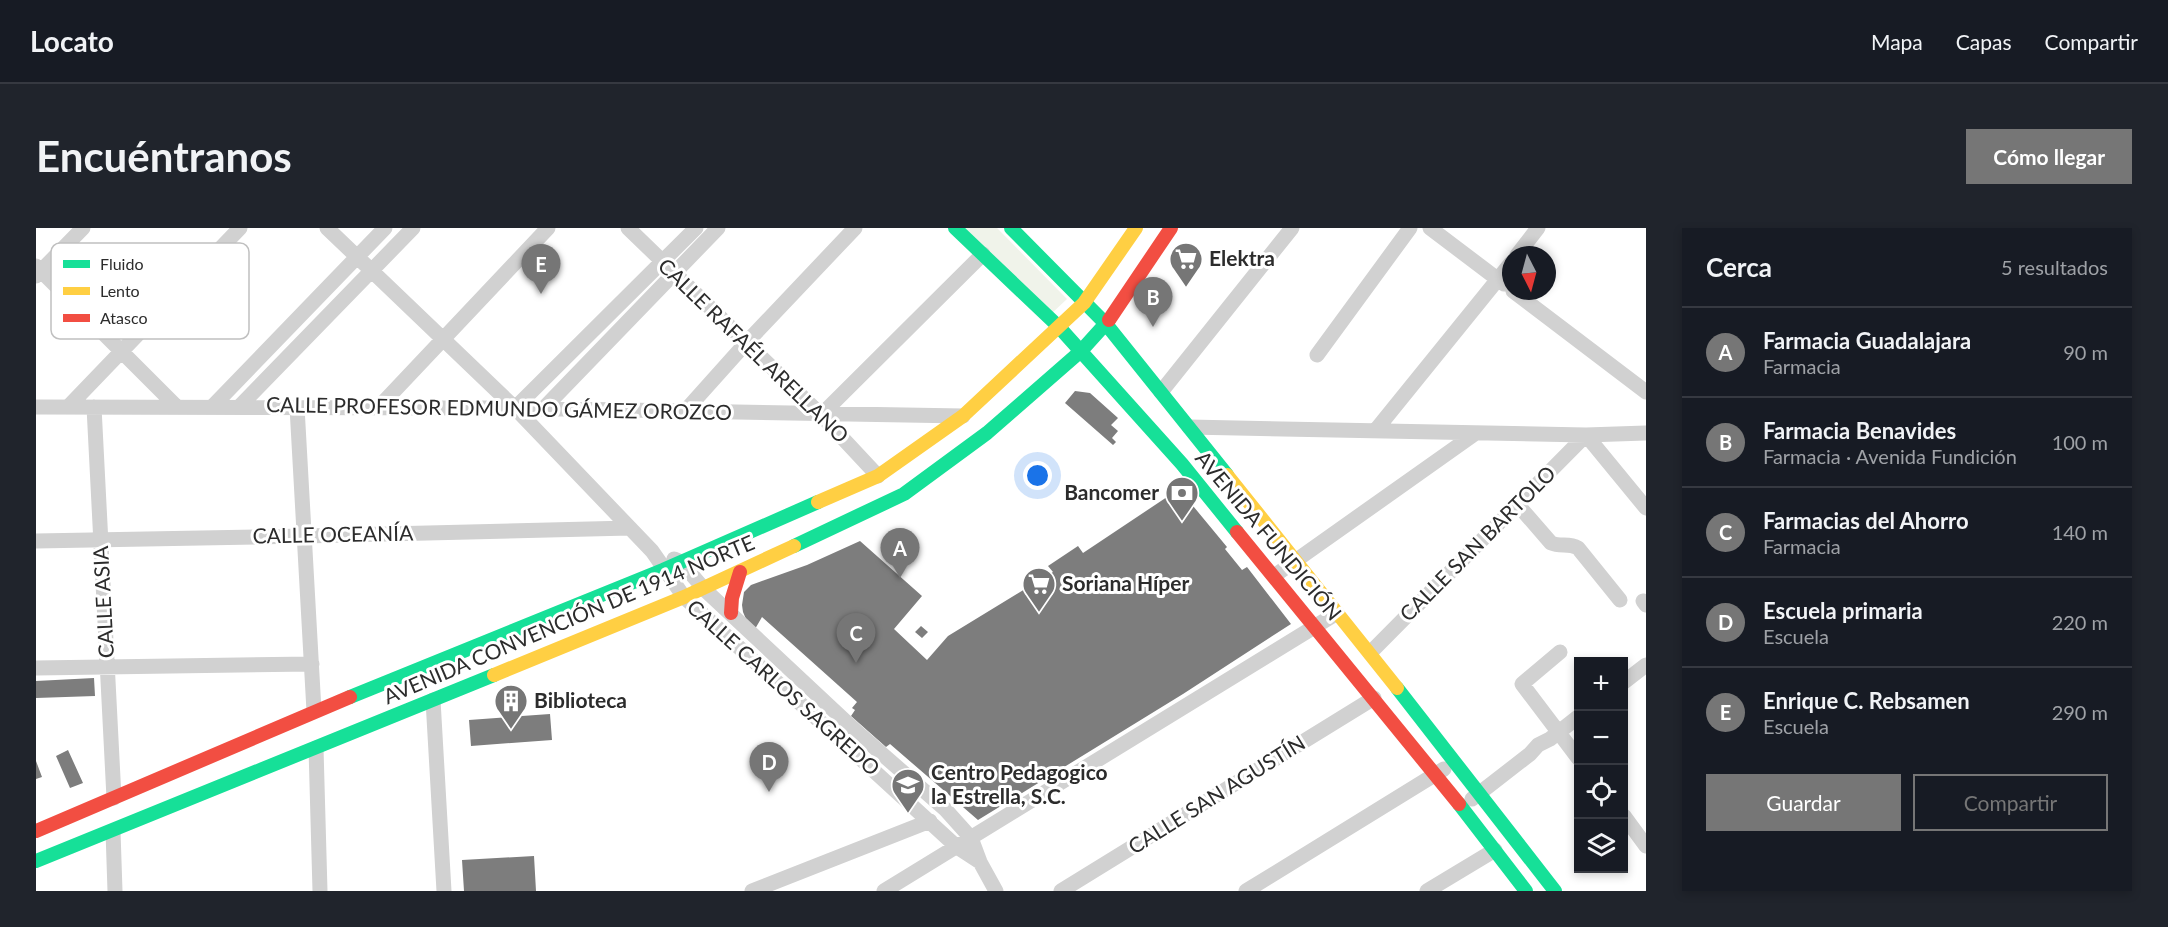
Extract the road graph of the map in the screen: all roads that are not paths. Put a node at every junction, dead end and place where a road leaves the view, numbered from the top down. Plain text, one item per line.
1 (83, 228) edge
2 (240, 228) edge
3 (327, 228) edge
4 (385, 228) edge
5 (413, 228) edge
6 (548, 228) edge
7 (627, 228) edge
8 (696, 228) edge
9 (718, 228) edge
10 (855, 228) edge
11 (955, 228) edge
12 (1011, 228) edge
13 (1136, 228) edge
14 (1171, 228) edge
15 (1292, 228) edge
16 (1410, 228) edge
17 (1430, 228) edge
18 (1538, 228) edge
19 (67, 243) edge
20 (226, 243) edge
21 (1524, 246) edge
22 (983, 254) junction
23 (357, 257) junction
24 (51, 259) edge
25 (662, 262) junction
26 (38, 271) edge
27 (372, 271) junction
28 (674, 273) junction
29 (1502, 274) edge
30 (1498, 279) junction
31 (1502, 282) edge
32 (51, 283) edge
33 (1525, 300) edge
34 (1084, 303) junction
35 (1106, 324) junction
36 (1059, 327) junction
37 (109, 339) edge
38 (134, 339) edge
39 (443, 339) junction
40 (746, 343) junction
41 (122, 351) junction
42 (1081, 351) junction
43 (1317, 355) dead end
44 (1161, 392) junction
45 (1646, 392) edge
46 (36, 406) edge
47 (94, 406) junction
48 (68, 407) junction
49 (177, 407) junction
50 (212, 407) junction
51 (239, 407) junction
52 (297, 407) junction
53 (378, 408) junction
54 (515, 408) junction
55 (543, 409) junction
56 (686, 410) junction
57 (821, 414) junction
58 (963, 416) junction
59 (1189, 427) junction
60 (1375, 431) junction
61 (1476, 433) junction
62 (1646, 433) edge
63 (1586, 435) junction
64 (1182, 464) junction
65 (878, 476) junction
66 (1249, 501) junction
67 (1518, 505) junction
68 (1646, 508) edge
69 (630, 528) junction
70 (304, 537) junction
71 (101, 540) junction
72 (36, 541) edge
73 (652, 551) junction
74 (1296, 560) junction
75 (681, 562) junction
76 (663, 570) junction
77 (740, 572) junction
78 (1274, 576) junction
79 (704, 588) junction
80 (684, 597) junction
81 (1620, 600) dead end
82 (1337, 613) junction
83 (731, 614) junction
84 (1316, 625) junction
85 (1560, 652) dead end
86 (1370, 653) junction
87 (312, 664) junction
88 (1646, 665) edge
89 (107, 667) junction
90 (36, 668) edge
91 (1628, 678) edge
92 (1374, 698) junction
93 (433, 700) junction
94 (314, 711) junction
95 (1574, 720) edge
96 (858, 732) junction
97 (1554, 736) junction
98 (845, 746) junction
99 (316, 748) junction
100 (1574, 754) edge
101 (1455, 762) junction
102 (1436, 774) junction
103 (1478, 794) junction
104 (114, 798) junction
105 (1461, 806) junction
106 (1625, 819) edge
107 (930, 821) junction
108 (36, 831) edge
109 (113, 831) junction
110 (971, 838) junction
111 (1646, 846) edge
112 (957, 847) junction
113 (1495, 850) junction
114 (36, 861) edge
115 (980, 862) junction
116 (116, 891) edge
117 (320, 891) edge
118 (444, 891) edge
119 (752, 891) edge
120 (885, 891) edge
121 (996, 891) edge
122 (1061, 891) edge
123 (1246, 891) edge
124 (1427, 891) edge
125 (1526, 891) edge
126 (1555, 891) edge

1 - 19 street
2 - 20 street
3 - 23 street, CALLE CARLOS SAGREDO
4 - 23 street
5 - 27 street
6 - 39 street
7 - 25 street, CALLE RAFAÉL ARELLANO
8 - 25 street
9 - 28 street
10 - 40 street
11 - 22 main road, AVENIDA FUNDICIÓN
12 - 34 main road, AVENIDA FUNDICIÓN
13 - 34 main road, AVENIDA CONVENCIÓN DE 1914 NORTE
14 - 35 main road, AVENIDA CONVENCIÓN DE 1914 NORTE
15 - 44 street
16 - 43 street
17 - 30 street
18 - 21 street
22 - 36 main road, AVENIDA FUNDICIÓN
22 - 57 street
23 - 27 street, CALLE CARLOS SAGREDO
23 - 50 street
24 - 26 street
25 - 28 street, CALLE RAFAÉL ARELLANO
25 - 54 street
26 - 32 street
27 - 39 street, CALLE CARLOS SAGREDO
27 - 51 street
28 - 40 street, CALLE RAFAÉL ARELLANO
28 - 55 street
29 - 30 street
30 - 31 street
30 - 60 street
33 - 45 street
34 - 35 main road, AVENIDA FUNDICIÓN
34 - 36 main road, AVENIDA CONVENCIÓN DE 1914 NORTE
35 - 42 main road, AVENIDA CONVENCIÓN DE 1914 NORTE
35 - 44 main road, AVENIDA FUNDICIÓN
36 - 42 main road, AVENIDA FUNDICIÓN
36 - 58 main road, AVENIDA CONVENCIÓN DE 1914 NORTE
37 - 41 street
38 - 41 street
39 - 53 street
39 - 54 street, CALLE CARLOS SAGREDO
40 - 56 street
40 - 57 street, CALLE RAFAÉL ARELLANO
41 - 48 street
41 - 49 street
42 - 64 main road, AVENIDA FUNDICIÓN
42 - 77 main road, AVENIDA CONVENCIÓN DE 1914 NORTE
44 - 59 main road, AVENIDA FUNDICIÓN
46 - 48 street, CALLE PROFESOR EDMUNDO GÁMEZ OROZCO
47 - 48 street, CALLE PROFESOR EDMUNDO GÁMEZ OROZCO
47 - 49 street, CALLE PROFESOR EDMUNDO GÁMEZ OROZCO
47 - 71 street, CALLE ASIA
49 - 50 street, CALLE PROFESOR EDMUNDO GÁMEZ OROZCO
50 - 51 street, CALLE PROFESOR EDMUNDO GÁMEZ OROZCO
51 - 52 street, CALLE PROFESOR EDMUNDO GÁMEZ OROZCO
52 - 53 street, CALLE PROFESOR EDMUNDO GÁMEZ OROZCO
52 - 70 street
53 - 54 street, CALLE PROFESOR EDMUNDO GÁMEZ OROZCO
54 - 55 street, CALLE PROFESOR EDMUNDO GÁMEZ OROZCO
54 - 69 street, CALLE CARLOS SAGREDO
55 - 56 street, CALLE PROFESOR EDMUNDO GÁMEZ OROZCO
56 - 57 street, CALLE PROFESOR EDMUNDO GÁMEZ OROZCO
57 - 58 street, CALLE PROFESOR EDMUNDO GÁMEZ OROZCO
57 - 65 street, CALLE RAFAÉL ARELLANO
58 - 65 main road, AVENIDA CONVENCIÓN DE 1914 NORTE
59 - 60 street
59 - 66 main road, AVENIDA FUNDICIÓN
60 - 61 street
61 - 63 street
61 - 74 street
62 - 63 street
63 - 67 street, CALLE SAN BARTOLO
63 - 68 street
64 - 66 main road
64 - 78 main road, AVENIDA FUNDICIÓN
65 - 75 main road, AVENIDA CONVENCIÓN DE 1914 NORTE
66 - 74 main road, AVENIDA FUNDICIÓN
67 - 81 street
67 - 86 street, CALLE SAN BARTOLO
69 - 70 street, CALLE OCEANÍA
69 - 73 street, CALLE CARLOS SAGREDO
70 - 71 street, CALLE OCEANÍA
70 - 87 street
71 - 72 street, CALLE OCEANÍA
71 - 89 street, CALLE ASIA
73 - 75 street, CALLE CARLOS SAGREDO
73 - 76 street, CALLE CARLOS SAGREDO
74 - 78 street
74 - 82 main road, AVENIDA FUNDICIÓN
75 - 76 main road, AVENIDA CONVENCIÓN DE 1914 NORTE
75 - 79 street, CALLE CARLOS SAGREDO
76 - 80 street, CALLE CARLOS SAGREDO
76 - 94 main road, AVENIDA CONVENCIÓN DE 1914 NORTE
77 - 79 main road, AVENIDA CONVENCIÓN DE 1914 NORTE
77 - 83 main road
78 - 84 main road, AVENIDA FUNDICIÓN
79 - 80 main road, AVENIDA CONVENCIÓN DE 1914 NORTE
79 - 83 street, CALLE CARLOS SAGREDO
80 - 93 main road, AVENIDA CONVENCIÓN DE 1914 NORTE
80 - 98 street, CALLE CARLOS SAGREDO
82 - 84 street
82 - 86 main road, AVENIDA FUNDICIÓN
83 - 96 street, CALLE CARLOS SAGREDO
84 - 92 main road, AVENIDA FUNDICIÓN
84 - 110 street
85 - 97 street
86 - 101 main road, AVENIDA FUNDICIÓN
87 - 89 street
87 - 94 street
88 - 91 street
89 - 90 street
89 - 104 street, CALLE ASIA
92 - 102 main road, AVENIDA FUNDICIÓN
92 - 122 street, CALLE SAN AGUSTÍN
93 - 99 main road, AVENIDA CONVENCIÓN DE 1914 NORTE
93 - 118 street
94 - 104 main road, AVENIDA CONVENCIÓN DE 1914 NORTE
95 - 97 street
96 - 98 street
96 - 110 street, CALLE CARLOS SAGREDO
97 - 100 street
97 - 103 street
98 - 107 street, CALLE CARLOS SAGREDO
99 - 109 main road, AVENIDA CONVENCIÓN DE 1914 NORTE
99 - 117 street
101 - 102 street
101 - 103 main road, AVENIDA FUNDICIÓN
102 - 105 main road, AVENIDA FUNDICIÓN
102 - 123 street
103 - 105 street
103 - 126 main road, AVENIDA FUNDICIÓN
104 - 108 main road, AVENIDA CONVENCIÓN DE 1914 NORTE
105 - 113 main road, AVENIDA FUNDICIÓN
106 - 111 street
107 - 112 street, CALLE CARLOS SAGREDO
107 - 119 street
109 - 114 main road, AVENIDA CONVENCIÓN DE 1914 NORTE
109 - 116 street
110 - 112 street
110 - 115 street, CALLE CARLOS SAGREDO
112 - 115 street, CALLE CARLOS SAGREDO
112 - 120 street
113 - 124 street
113 - 125 main road, AVENIDA FUNDICIÓN
115 - 121 street, CALLE CARLOS SAGREDO

